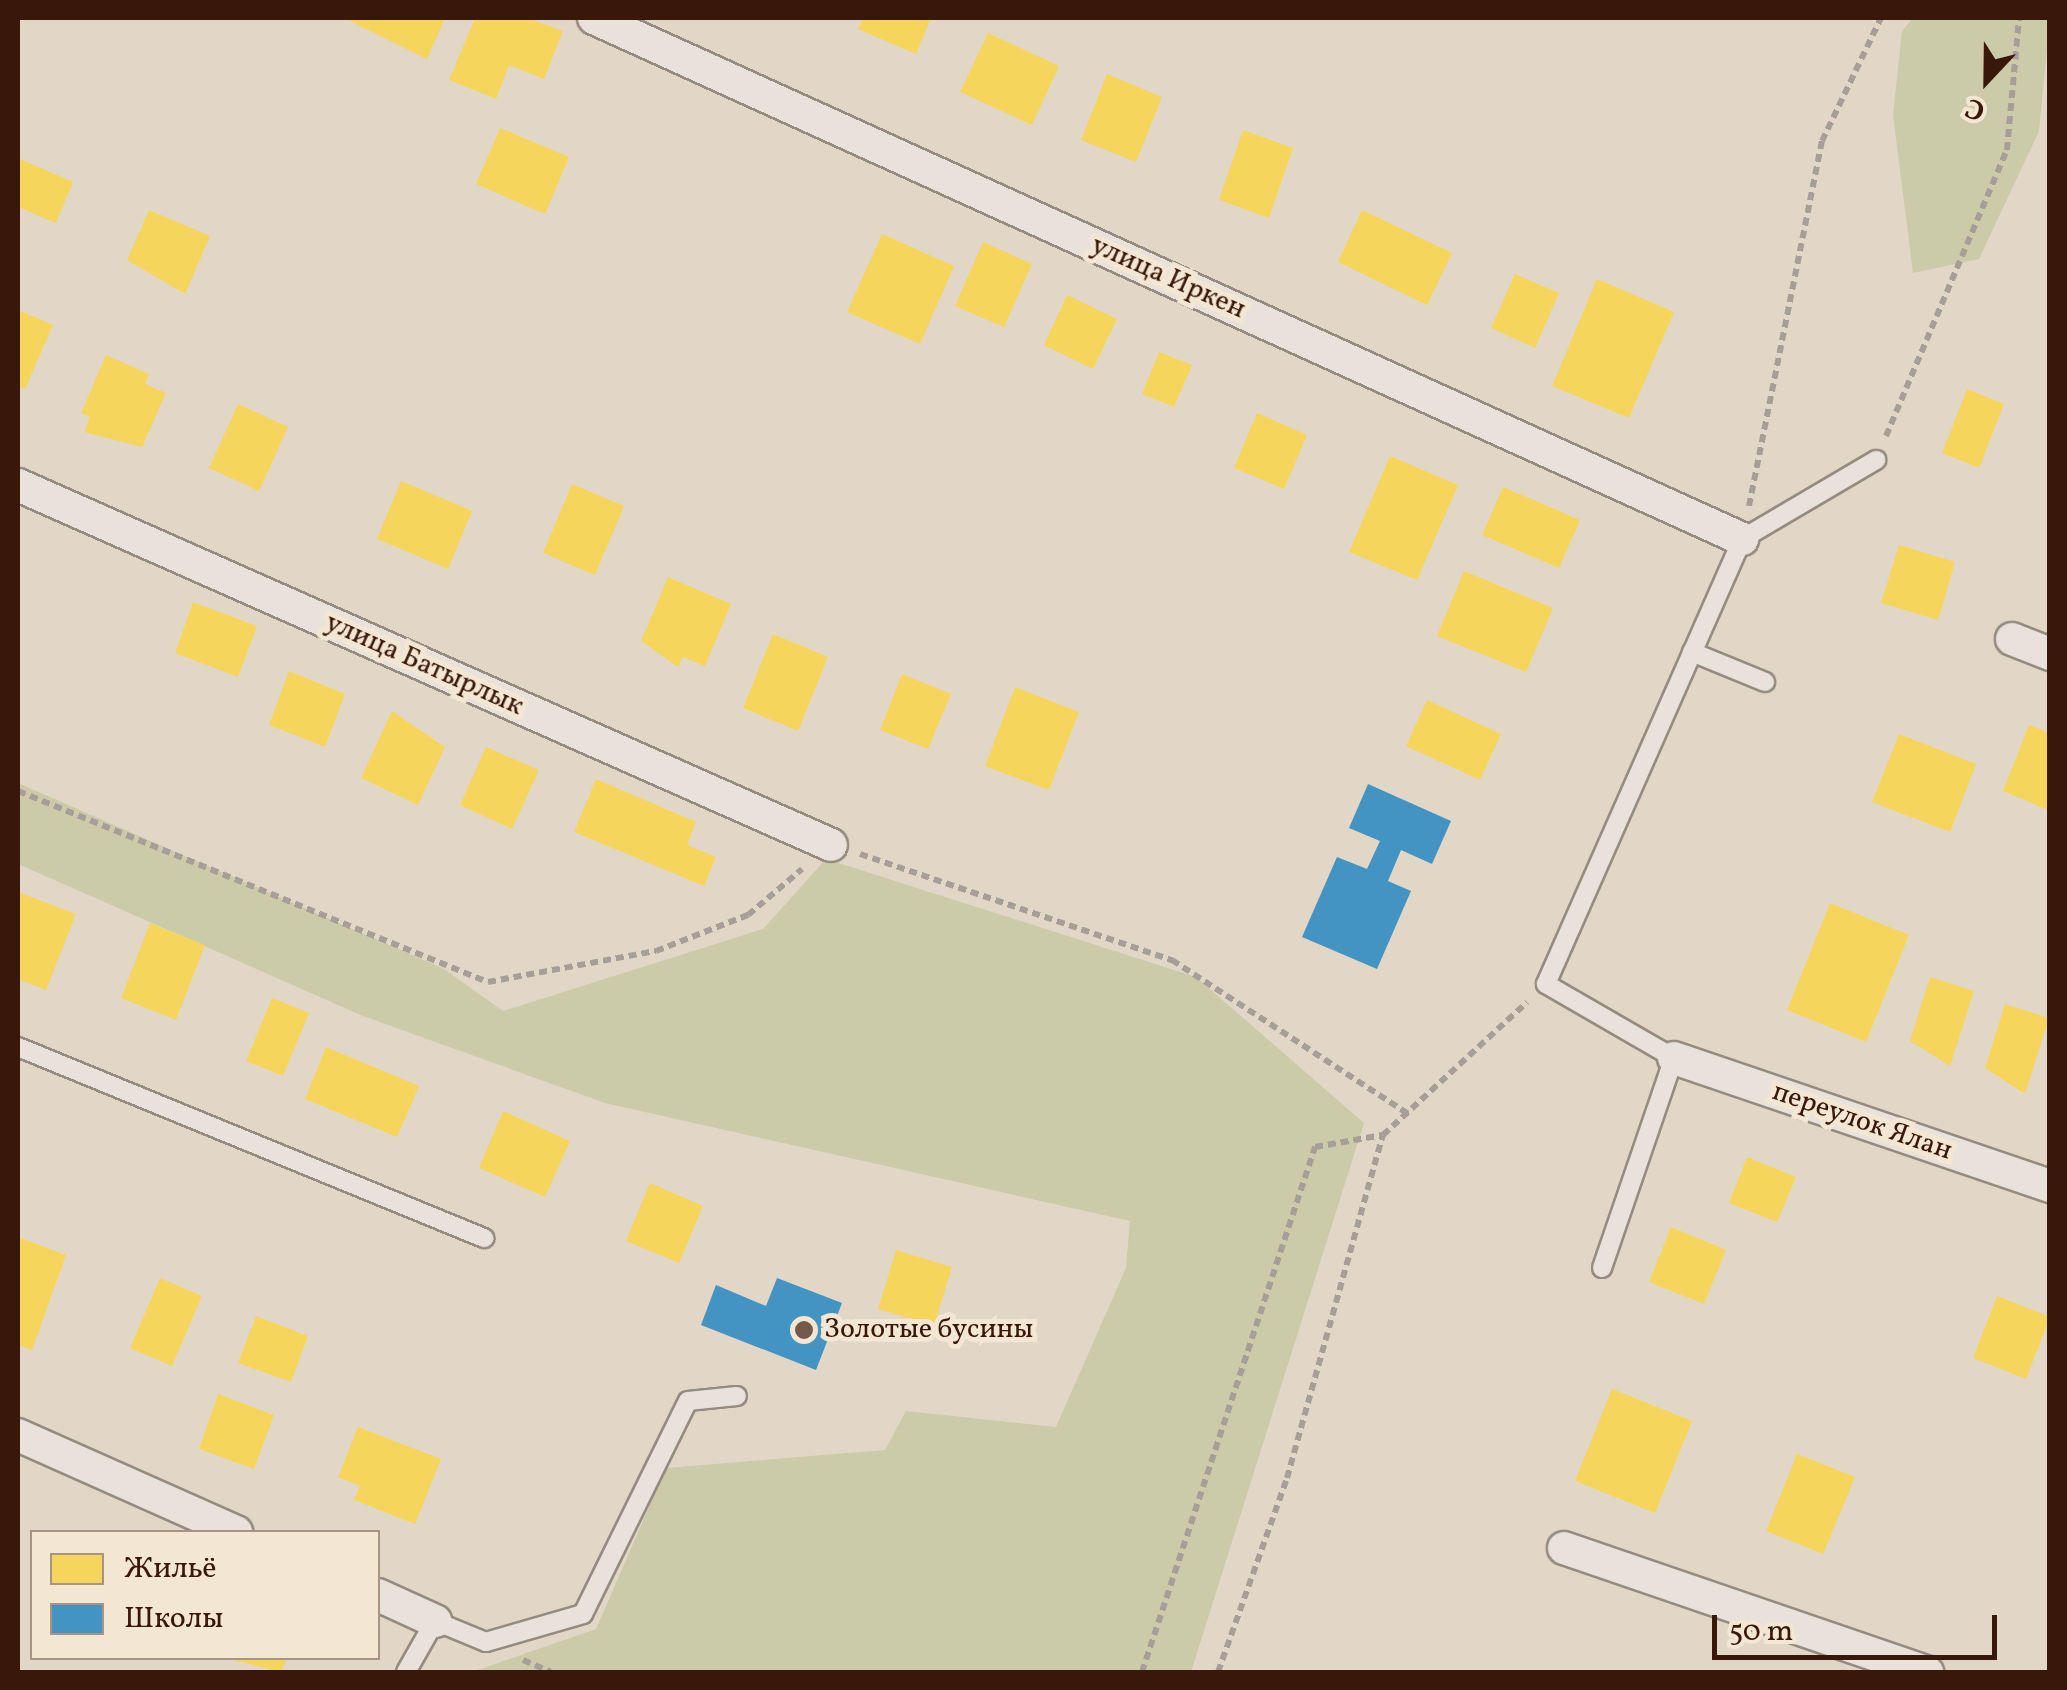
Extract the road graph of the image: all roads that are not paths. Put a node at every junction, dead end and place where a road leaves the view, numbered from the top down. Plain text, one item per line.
1 (594, 18) edge
2 (1876, 460) road end
3 (18, 485) edge
4 (1742, 539) junction
5 (2012, 639) dead end
6 (1692, 652) junction
7 (2050, 654) edge
8 (1765, 682) dead end
9 (831, 845) road end
10 (18, 1047) edge
11 (1674, 1058) junction
12 (2050, 1186) edge
13 (484, 1238) dead end
14 (1602, 1268) dead end
15 (737, 1396) dead end
16 (18, 1436) edge
17 (231, 1530) edge
18 (1564, 1548) dead end
19 (380, 1597) edge
20 (435, 1621) junction
21 (406, 1672) edge
22 (1927, 1672) edge

1 - 4 street, улица Иркен
2 - 4 lane
3 - 9 street, улица Батырлык
4 - 6 lane
5 - 7 street
6 - 8 lane
6 - 11 lane
10 - 13 lane
11 - 12 street, переулок Ялан
11 - 14 lane
15 - 20 lane
16 - 17 street
18 - 22 street
19 - 20 street
20 - 21 lane

